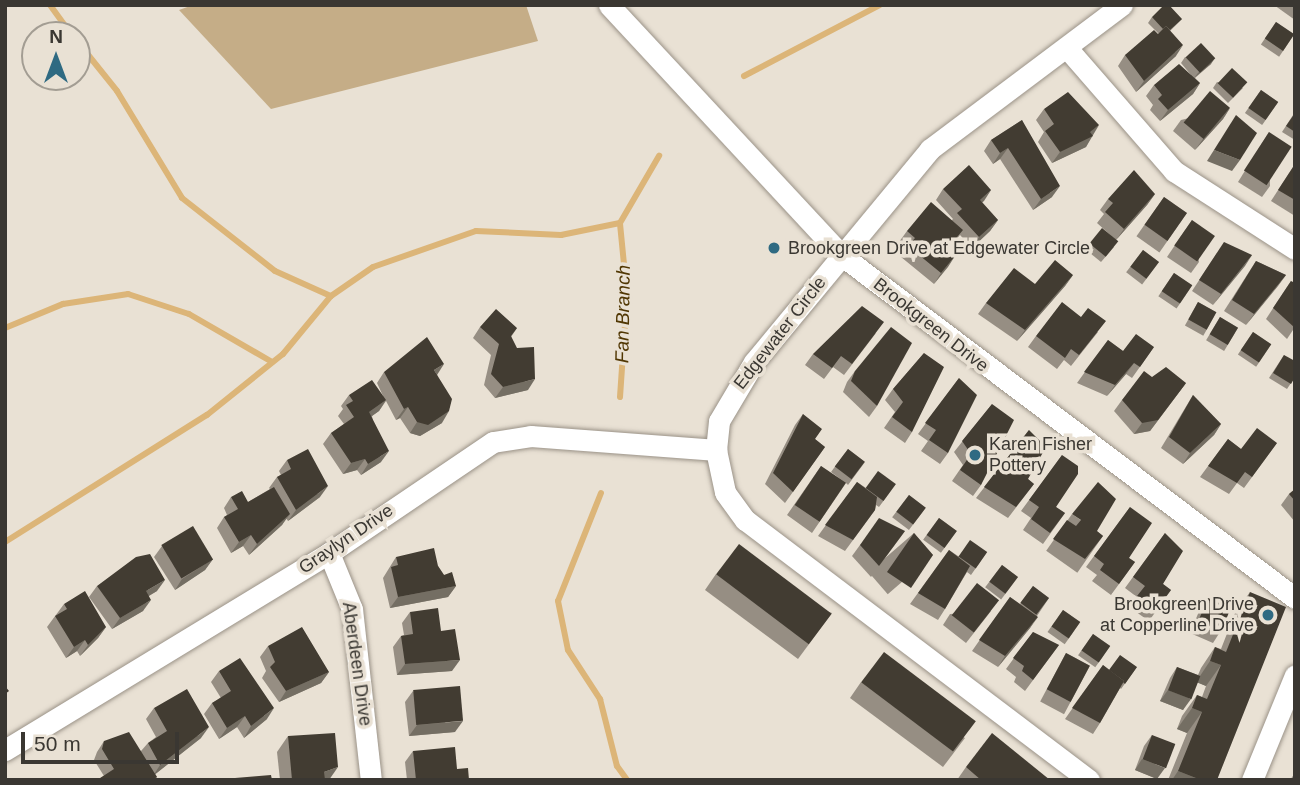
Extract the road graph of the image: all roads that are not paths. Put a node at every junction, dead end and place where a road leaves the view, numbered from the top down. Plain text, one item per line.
1 (608, 5) edge
2 (1122, 5) edge
3 (1067, 48) junction
4 (1295, 249) edge
5 (841, 255) junction
6 (716, 450) junction
7 (329, 553) junction
8 (1295, 598) edge
9 (1295, 675) edge
10 (5, 750) edge
11 (371, 780) edge
12 (1089, 780) edge
13 (1252, 780) edge

1 - 5 street, Brookgreen Drive
2 - 3 street, Edgewater Circle
3 - 4 street
3 - 5 street, Edgewater Circle
5 - 6 street, Edgewater Circle
5 - 8 street, Brookgreen Drive
6 - 7 street, Graylyn Drive
6 - 12 street, Edgewater Circle
7 - 10 street, Graylyn Drive
7 - 11 street, Aberdeen Drive
9 - 13 street

